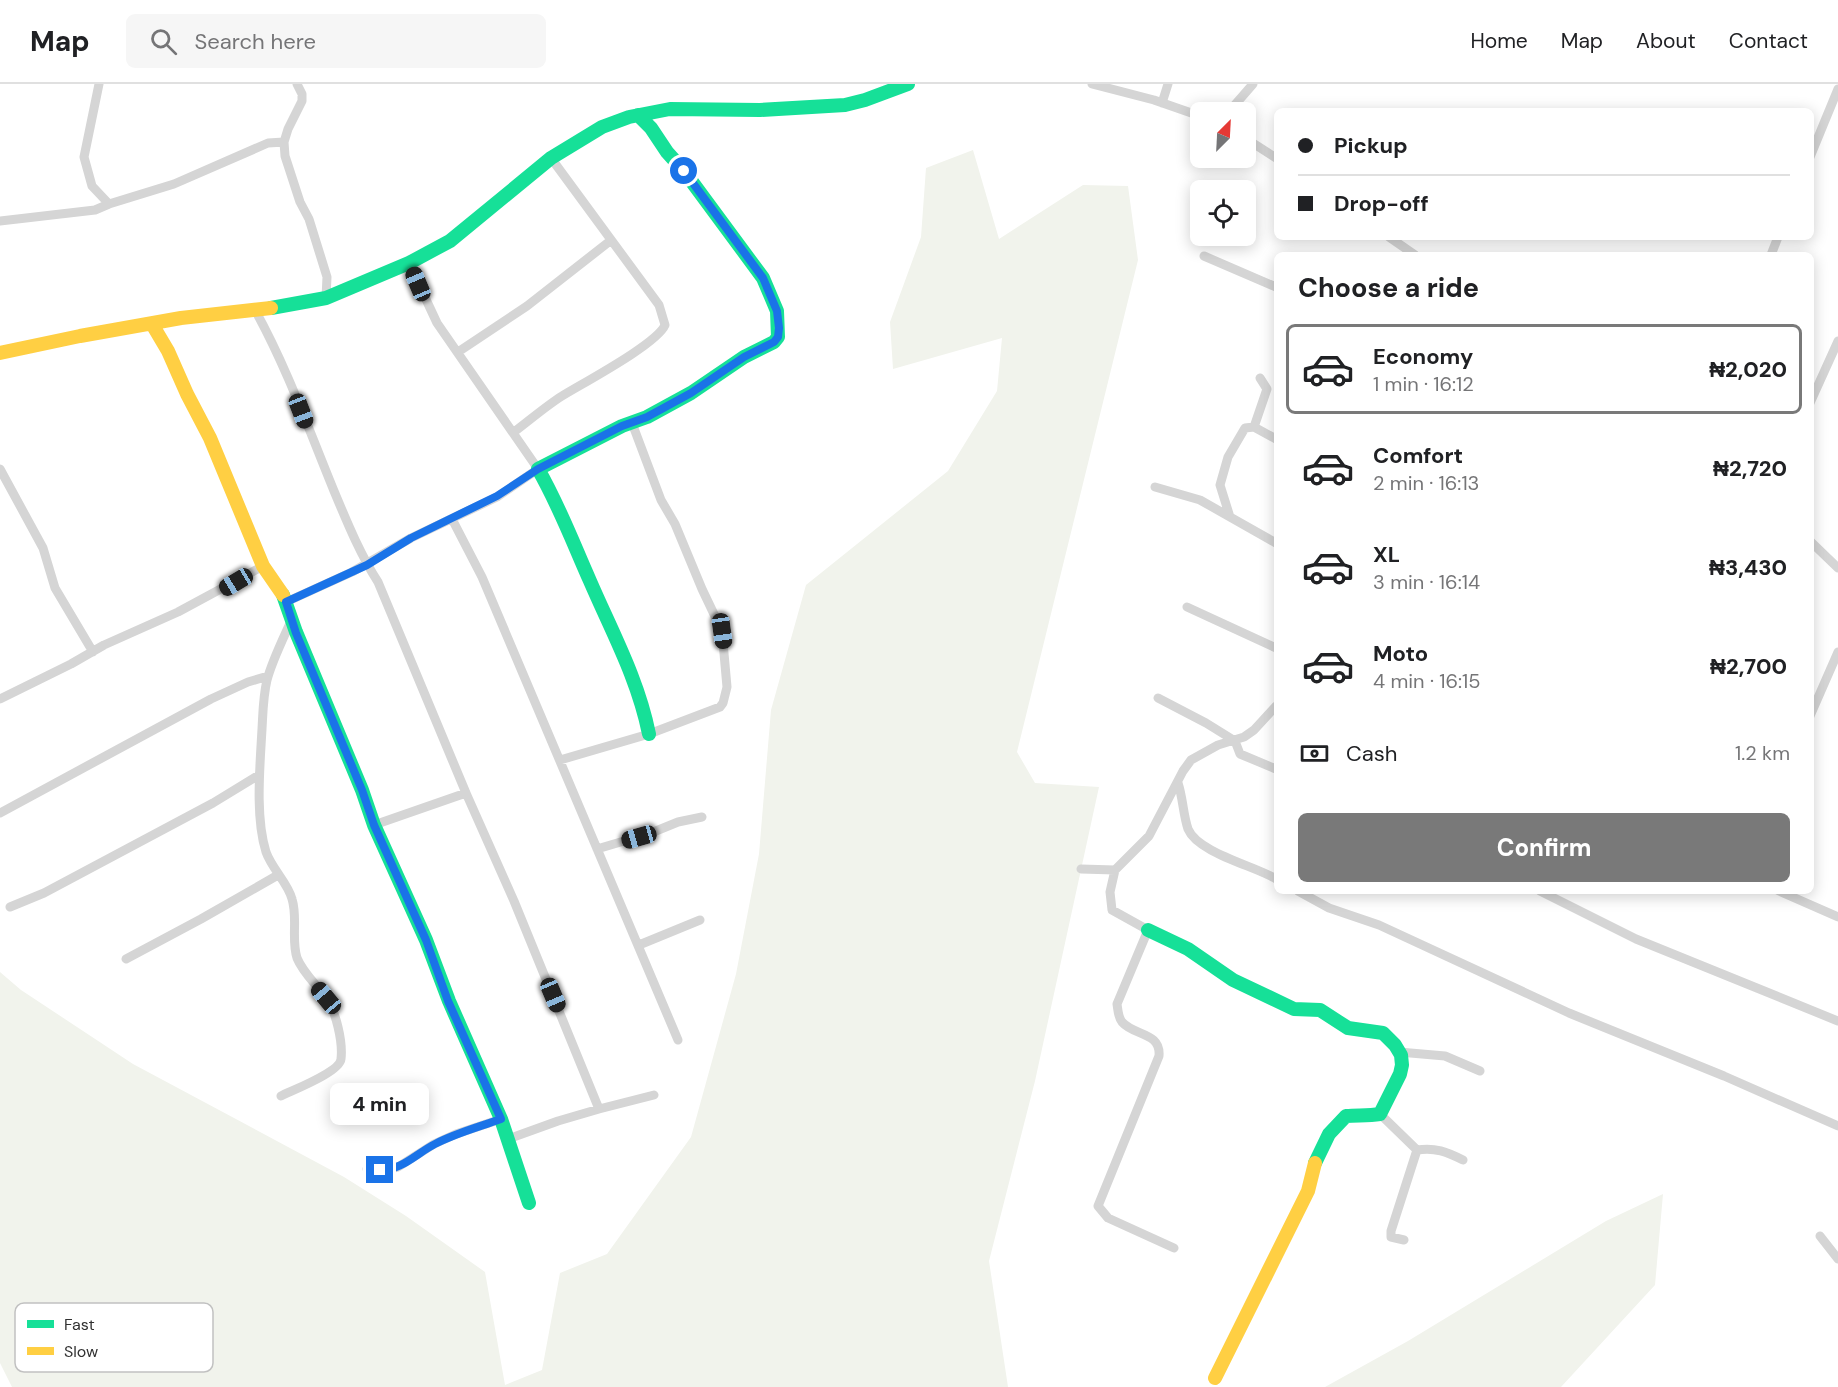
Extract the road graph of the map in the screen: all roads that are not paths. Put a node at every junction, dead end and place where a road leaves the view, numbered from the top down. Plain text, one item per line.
1 (99, 84) edge
2 (297, 84) edge
3 (908, 84) edge
4 (1092, 84) edge
5 (1168, 84) edge
6 (1253, 84) edge
7 (1838, 89) edge
8 (1238, 102) edge
9 (1162, 103) junction
10 (1190, 113) edge
11 (638, 115) junction
12 (284, 142) junction
13 (1256, 145) edge
14 (1814, 147) edge
15 (1274, 157) edge
16 (551, 158) junction
17 (109, 204) junction
18 (0, 221) edge
19 (1393, 240) edge
20 (610, 241) junction
21 (1411, 252) edge
22 (1204, 256) dead end
23 (409, 263) junction
24 (1274, 286) edge
25 (326, 298) junction
26 (255, 310) junction
27 (152, 324) junction
28 (1838, 341) edge
29 (459, 352) junction
30 (0, 353) edge
31 (1260, 378) dead end
32 (1814, 394) edge
33 (632, 423) junction
34 (1254, 427) junction
35 (514, 432) junction
36 (1274, 438) edge
37 (0, 469) edge
38 (538, 469) junction
39 (1155, 488) dead end
40 (1230, 517) junction
41 (452, 519) junction
42 (1274, 542) edge
43 (1814, 545) edge
44 (367, 565) junction
45 (263, 566) junction
46 (1838, 568) edge
47 (286, 602) junction
48 (1187, 607) dead end
49 (291, 621) junction
50 (1274, 647) edge
51 (93, 652) junction
52 (1838, 652) edge
53 (268, 676) junction
54 (1, 695) edge
55 (1158, 698) dead end
56 (1814, 707) edge
57 (1274, 708) edge
58 (649, 734) junction
59 (1235, 741) junction
60 (560, 760) junction
61 (1274, 768) edge
62 (260, 775) junction
63 (1178, 783) junction
64 (466, 793) junction
65 (0, 813) edge
66 (702, 817) dead end
67 (374, 825) junction
68 (597, 849) junction
69 (1081, 869) dead end
70 (1115, 870) junction
71 (278, 875) junction
72 (1274, 878) edge
73 (1303, 894) edge
74 (1547, 894) edge
75 (1786, 894) edge
76 (10, 907) dead end
77 (1838, 917) edge
78 (700, 920) dead end
79 (1148, 930) junction
80 (639, 945) junction
81 (126, 958) dead end
82 (1838, 1021) edge
83 (678, 1040) dead end
84 (1399, 1052) junction
85 (1480, 1071) dead end
86 (654, 1095) dead end
87 (280, 1096) dead end
88 (599, 1109) junction
89 (1380, 1114) junction
90 (501, 1119) junction
91 (1838, 1126) edge
92 (508, 1140) junction
93 (1417, 1150) junction
94 (1463, 1160) dead end
95 (367, 1169) dead end
96 (529, 1203) dead end
97 (1820, 1236) dead end
98 (1404, 1240) dead end
99 (1174, 1248) dead end
100 (1838, 1258) edge
101 (1215, 1378) dead end

1 - 17 street
2 - 12 street
3 - 11 street
4 - 9 street
5 - 9 street
6 - 8 street
7 - 14 street
9 - 10 street
11 - 16 street
11 - 33 street
12 - 17 street
12 - 25 street
13 - 15 street
16 - 20 street
16 - 23 street
17 - 18 street
19 - 21 street
20 - 29 street
20 - 35 street
22 - 24 street
23 - 25 street
23 - 29 street
25 - 26 street
26 - 27 street
26 - 44 street
27 - 30 street
27 - 45 street
28 - 32 street
29 - 35 street
31 - 34 street
33 - 38 street
33 - 58 street
34 - 36 street
34 - 40 street
35 - 38 street
37 - 51 street
38 - 41 street
38 - 58 street
39 - 40 street
40 - 42 street
41 - 44 street
41 - 60 street
43 - 46 street
44 - 47 street
44 - 64 street
45 - 47 street
45 - 51 street
47 - 49 street
48 - 50 street
49 - 53 street
49 - 67 street
51 - 54 street
52 - 56 street
53 - 62 street
53 - 65 street
55 - 59 street
57 - 59 street
58 - 60 street
59 - 61 street
59 - 63 street
60 - 68 street
62 - 71 street
62 - 76 street
63 - 70 street
63 - 72 street
64 - 67 street
64 - 88 street
66 - 68 street
67 - 90 street
68 - 80 street
69 - 70 street
70 - 79 street
71 - 81 street
71 - 87 street
73 - 91 street
74 - 82 street
75 - 77 street
78 - 80 street
79 - 84 street
79 - 99 street
80 - 83 street
84 - 85 street
84 - 89 street
86 - 88 street
88 - 92 street
89 - 93 street
89 - 101 street
90 - 92 street
90 - 95 street
92 - 96 street
93 - 94 street
93 - 98 street
97 - 100 street

